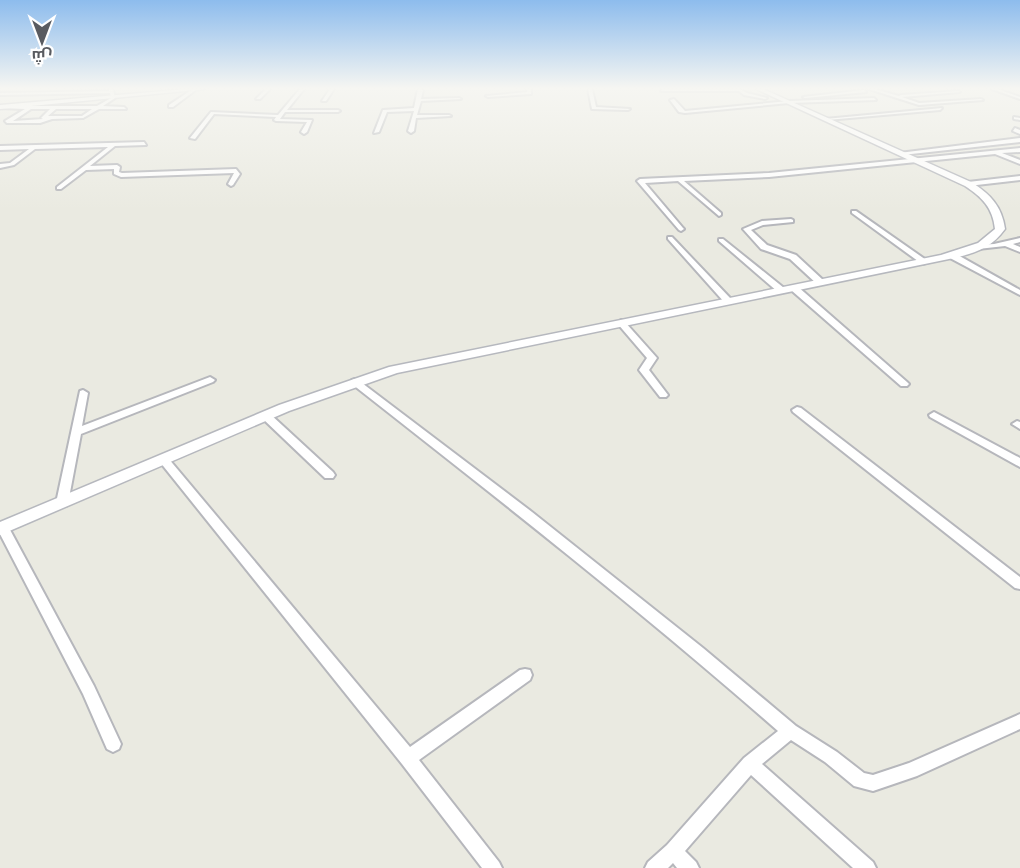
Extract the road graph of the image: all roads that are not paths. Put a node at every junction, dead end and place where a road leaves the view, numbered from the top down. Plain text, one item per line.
1 (200, 130) edge
2 (850, 130) edge
3 (193, 138) dead end
4 (1020, 140) edge
5 (144, 144) dead end
6 (113, 145) junction
7 (33, 147) junction
8 (0, 148) edge
9 (1020, 150) edge
10 (902, 153) junction
11 (995, 153) junction
12 (920, 161) junction
13 (1020, 162) edge
14 (0, 166) edge
15 (84, 168) junction
16 (1020, 178) edge
17 (680, 180) junction
18 (231, 184) dead end
19 (969, 184) junction
20 (59, 188) dead end
21 (854, 212) dead end
22 (719, 214) dead end
23 (791, 221) dead end
24 (681, 229) dead end
25 (670, 238) dead end
26 (721, 240) dead end
27 (1020, 240) edge
28 (1005, 243) junction
29 (978, 248) junction
30 (1020, 250) edge
31 (952, 256) junction
32 (925, 262) junction
33 (820, 282) junction
34 (788, 289) junction
35 (1020, 293) edge
36 (728, 301) junction
37 (621, 323) junction
38 (210, 380) dead end
39 (355, 382) junction
40 (904, 384) dead end
41 (83, 393) dead end
42 (663, 396) dead end
43 (797, 410) dead end
44 (934, 415) dead end
45 (266, 416) junction
46 (75, 432) junction
47 (164, 460) junction
48 (1020, 463) edge
49 (329, 475) dead end
50 (62, 503) junction
51 (2, 528) edge
52 (1020, 585) edge
53 (525, 675) dead end
54 (1020, 721) edge
55 (789, 731) junction
56 (113, 744) dead end
57 (408, 758) junction
58 (750, 764) junction
59 (673, 851) junction
60 (493, 868) edge
61 (654, 868) edge
62 (690, 868) edge
63 (867, 868) edge

1 - 3 street
2 - 10 main road
4 - 10 street
5 - 6 street
6 - 7 street
6 - 15 street
7 - 8 street
7 - 14 street
9 - 11 street
10 - 12 main road
11 - 12 street
11 - 13 street
12 - 17 street
12 - 19 main road
15 - 18 street
15 - 20 street
16 - 19 street
17 - 22 street
17 - 24 street
19 - 29 main road
21 - 32 street
23 - 33 street
25 - 36 street
26 - 34 street
27 - 28 street
28 - 29 street
28 - 30 street
29 - 31 main road
31 - 32 main road
31 - 35 street
32 - 33 main road
33 - 34 main road
34 - 36 main road
34 - 40 street
36 - 37 main road
37 - 39 main road
37 - 42 street
38 - 46 street
39 - 45 main road
39 - 55 street
41 - 46 street
43 - 52 street
44 - 48 street
45 - 47 main road
45 - 49 street
46 - 50 street
47 - 50 main road
47 - 57 street
50 - 51 main road
51 - 56 street
53 - 57 street
54 - 55 street
55 - 58 street
57 - 60 street
58 - 59 street
58 - 63 street
59 - 61 street
59 - 62 street

